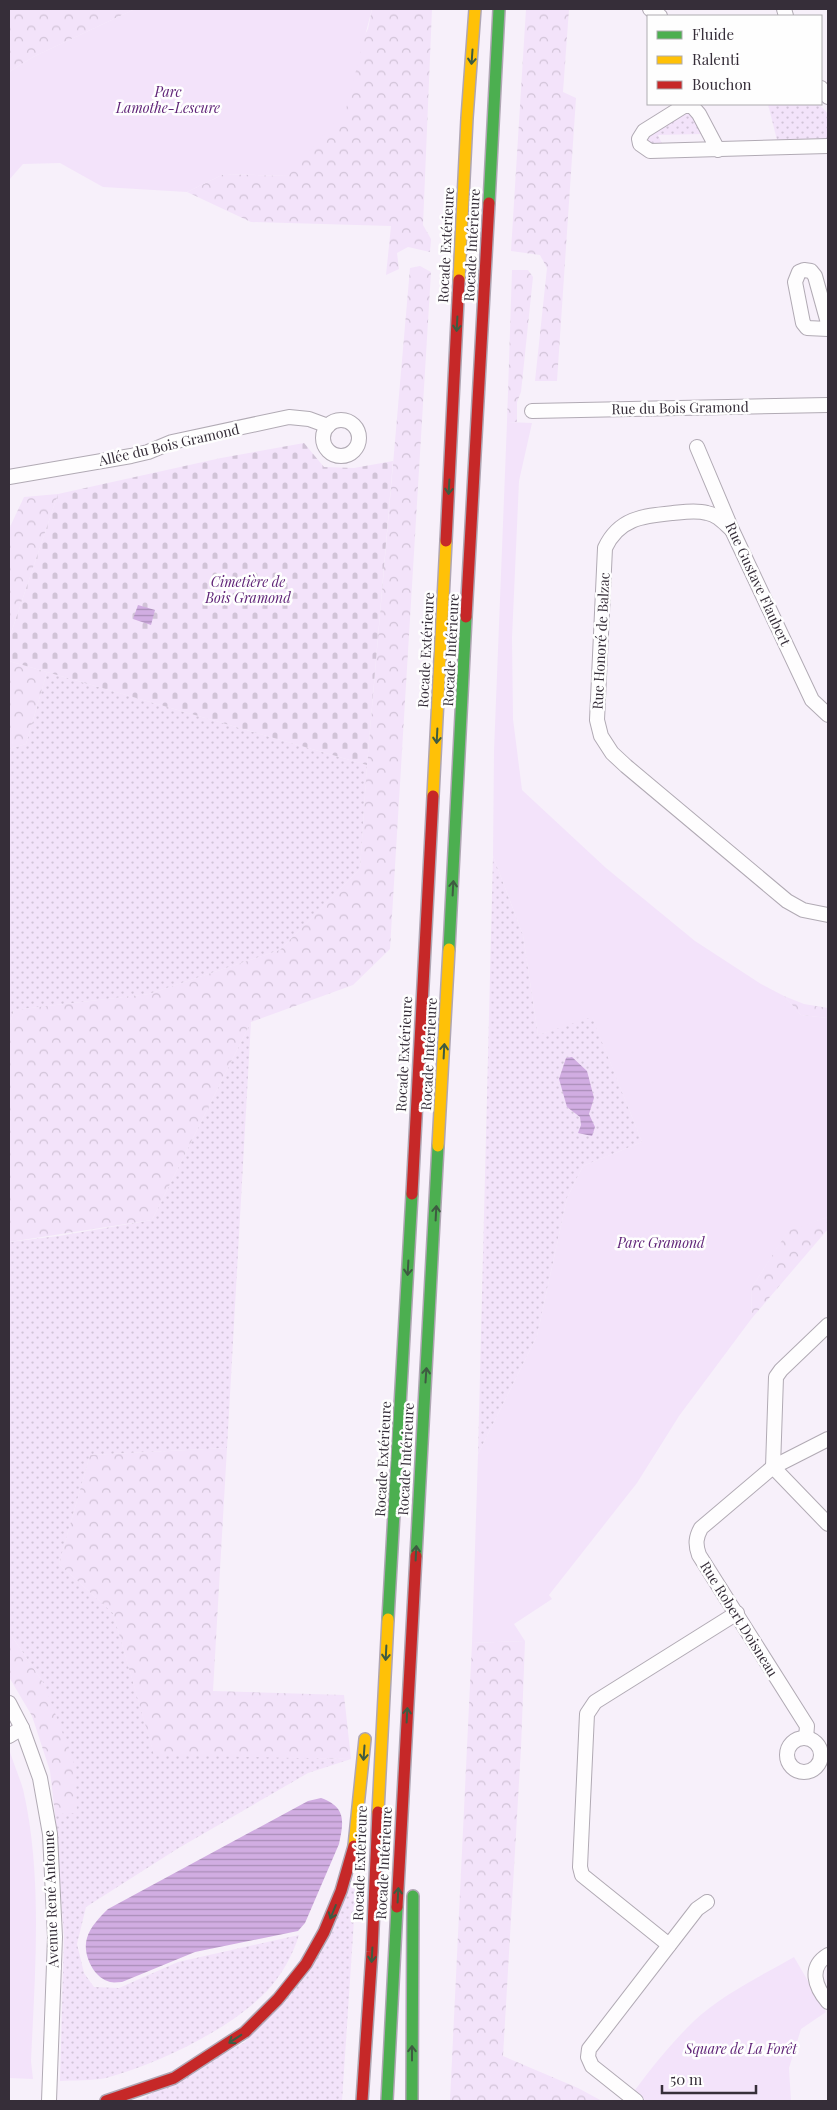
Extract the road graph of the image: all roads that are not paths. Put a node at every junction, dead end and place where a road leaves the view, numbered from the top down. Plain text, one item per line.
1 (475, 9) edge
2 (499, 9) edge
3 (828, 146) edge
4 (718, 150) junction
5 (828, 323) edge
6 (828, 329) edge
7 (828, 405) edge
8 (532, 411) dead end
9 (328, 426) dead end
10 (698, 447) dead end
11 (9, 477) edge
12 (732, 530) junction
13 (828, 715) edge
14 (828, 915) edge
15 (828, 1325) edge
16 (828, 1439) edge
17 (773, 1468) junction
18 (828, 1524) edge
19 (390, 1604) junction
20 (737, 1613) junction
21 (377, 1629) dead end
22 (9, 1703) edge
23 (366, 1726) dead end
24 (22, 1728) junction
25 (9, 1736) edge
26 (806, 1738) dead end
27 (401, 1833) junction
28 (707, 1902) dead end
29 (669, 1945) junction
30 (828, 1955) edge
31 (828, 2002) edge
32 (49, 2101) edge
33 (106, 2101) edge
34 (362, 2101) edge
35 (387, 2101) edge
36 (412, 2101) edge
37 (636, 2101) edge

1 -> 19 highway, Rocade Extérieure
27 -> 2 highway, Rocade Intérieure
3 - 4 street
4 - 4 street
5 - 6 street
7 - 8 street, Rue du Bois Gramond
9 - 11 street, Allée du Bois Gramond
10 - 12 street, Rue Gustave Flaubert
12 - 13 street, Rue Gustave Flaubert
12 - 14 street, Rue Honoré de Balzac
15 - 17 street
16 - 17 street
17 - 18 street
17 - 20 street, Rue Robert Doisneau
19 - 21 highway
19 -> 34 highway, Rocade Extérieure
20 - 26 street, Rue Robert Doisneau
20 - 29 street
22 - 24 street, Avenue René Antoune
23 -> 33 highway
24 - 25 street
24 - 32 street, Avenue René Antoune
35 -> 27 highway, Rocade Intérieure
36 -> 27 highway
28 - 29 street
29 - 37 street
30 - 31 street

